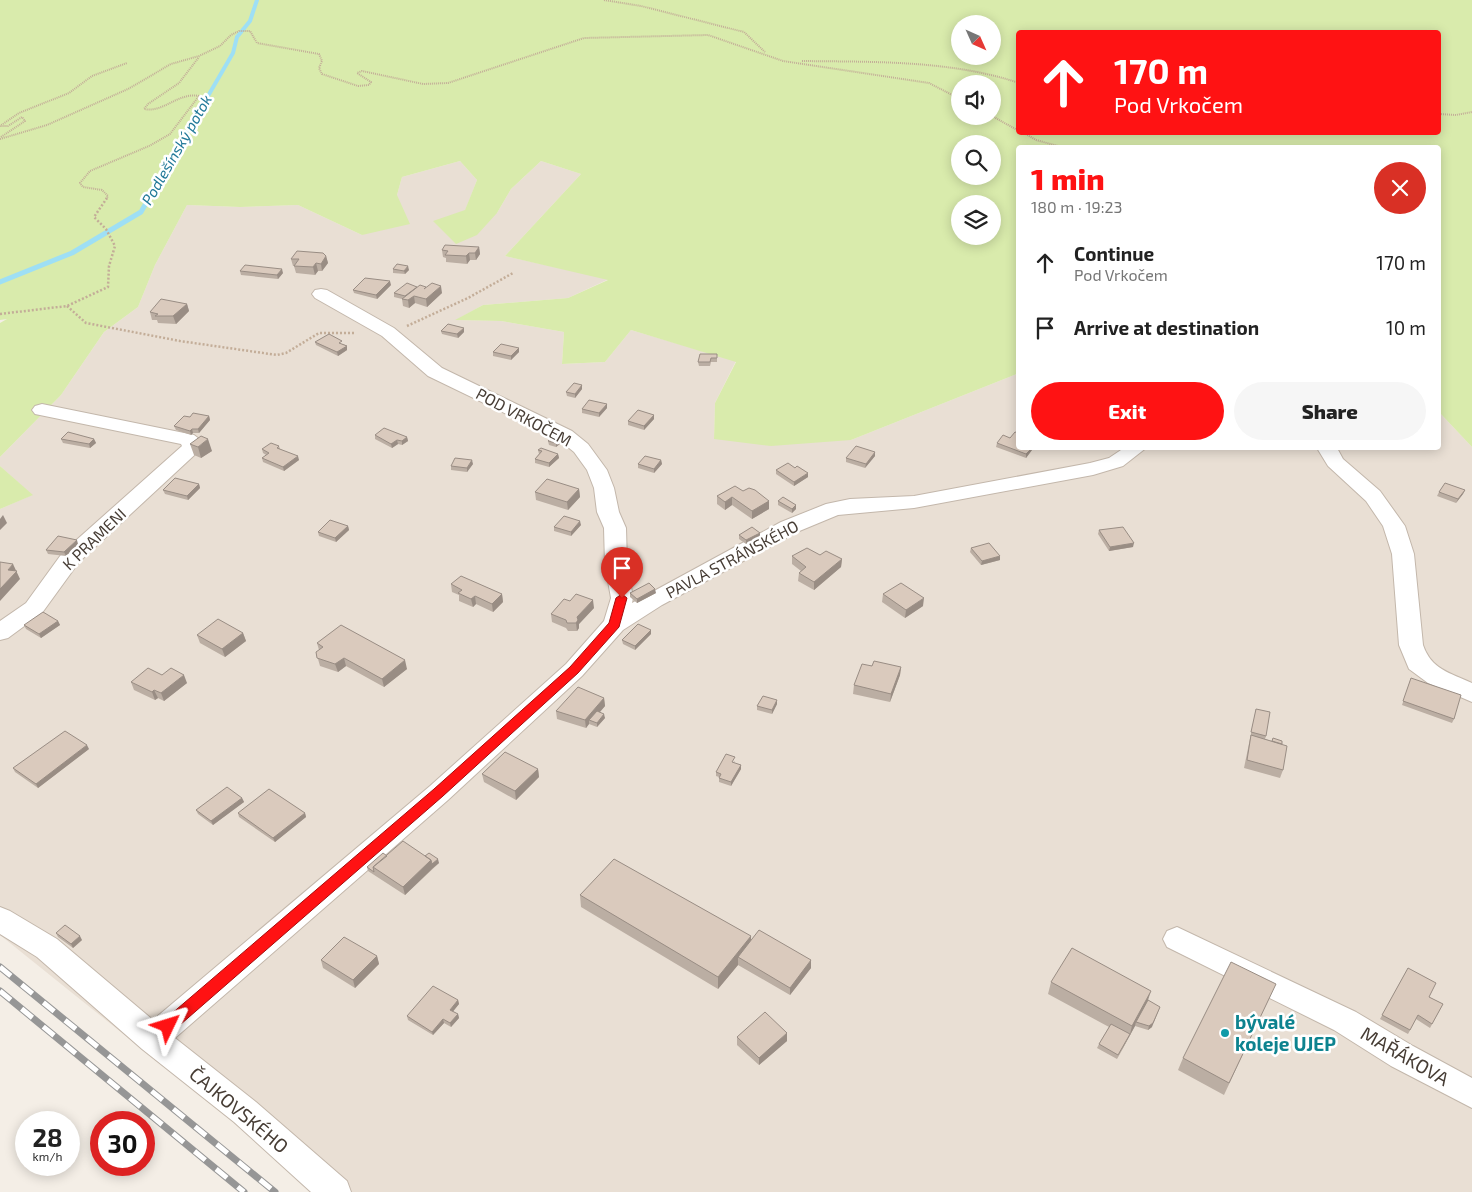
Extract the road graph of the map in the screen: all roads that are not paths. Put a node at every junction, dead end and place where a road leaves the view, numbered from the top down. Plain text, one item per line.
1 (321, 294) dead end
2 (42, 410) dead end
3 (1133, 450) edge
4 (1328, 450) edge
5 (615, 624) junction
6 (0, 632) edge
7 (1472, 693) edge
8 (0, 919) edge
9 (1177, 939) dead end
10 (153, 1039) junction
11 (1472, 1094) edge
12 (335, 1192) edge

1 - 5 street, POD VRKOČEM
2 - 6 street, K PRAMENI
3 - 5 street, PAVLA STRÁNSKÉHO
4 - 7 street
5 - 10 street, PAVLA STRÁNSKÉHO
8 - 10 street, ČAJKOVSKÉHO
9 - 11 street, MAŘÁKOVA
10 - 12 street, ČAJKOVSKÉHO

